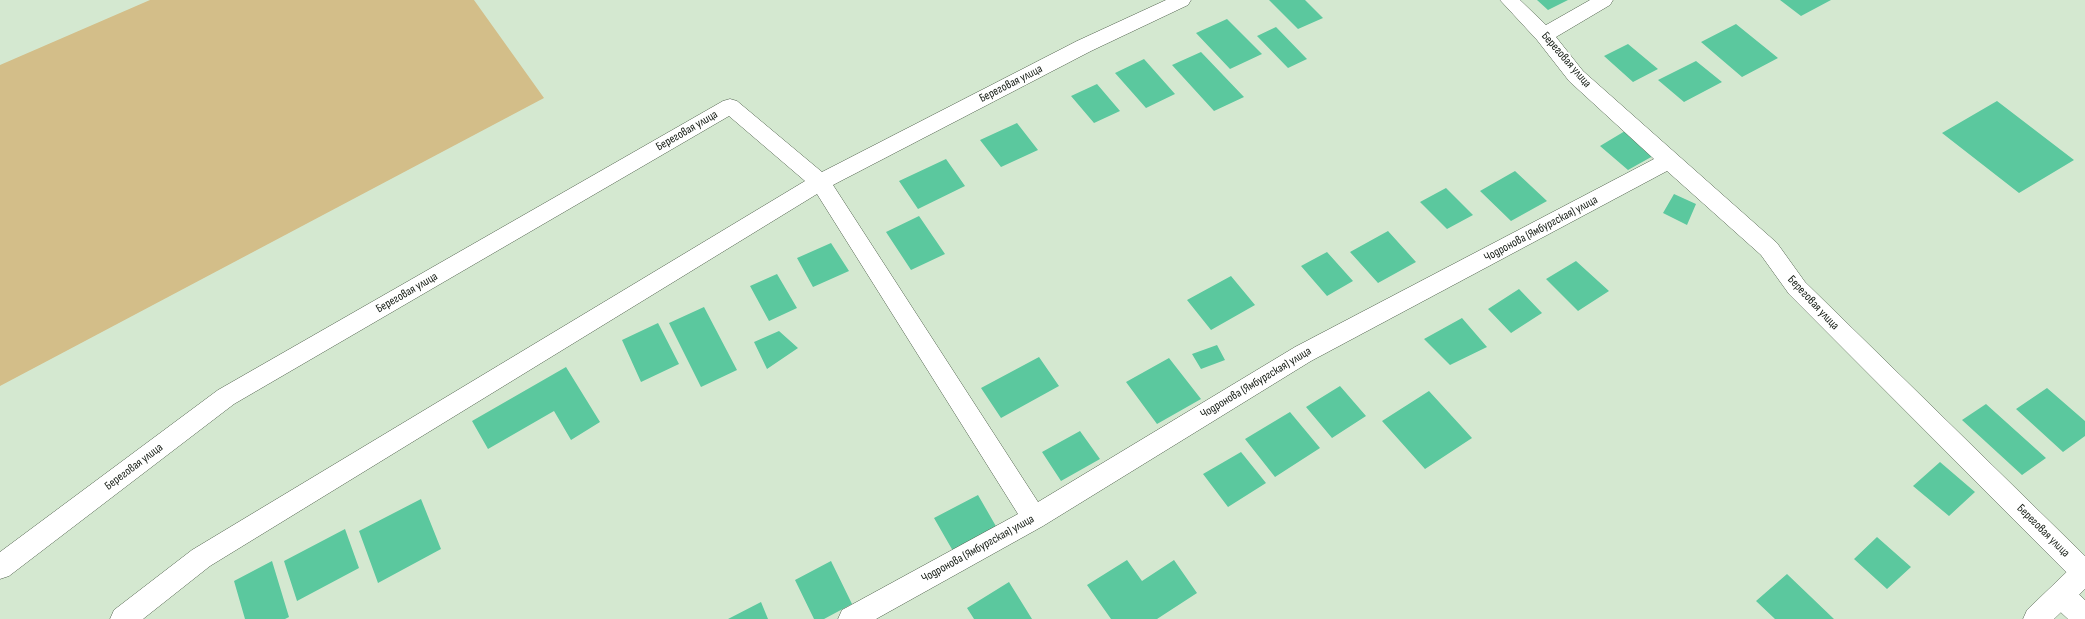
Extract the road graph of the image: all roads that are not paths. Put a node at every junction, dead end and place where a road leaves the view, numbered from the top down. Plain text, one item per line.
1 (1182, 0) edge
2 (1509, 0) edge
3 (1604, 0) edge
4 (1544, 36) junction
5 (1669, 161) junction
6 (820, 182) junction
7 (1034, 518) junction
8 (0, 567) edge
9 (2085, 572) edge
10 (2062, 596) junction
11 (2085, 618) edge
12 (123, 619) edge
13 (851, 619) edge
14 (2036, 619) edge

1 - 6 street, Береговая улица
2 - 4 street, Береговая улица
3 - 4 street
4 - 5 street, Береговая улица
5 - 7 street, Чодронова (Ямбургская) улица
5 - 9 street, Береговая улица
6 - 7 street
6 - 8 street, Береговая улица
6 - 12 street, Береговая улица
7 - 13 street, Чодронова (Ямбургская) улица
9 - 10 street
10 - 11 street
10 - 14 street

